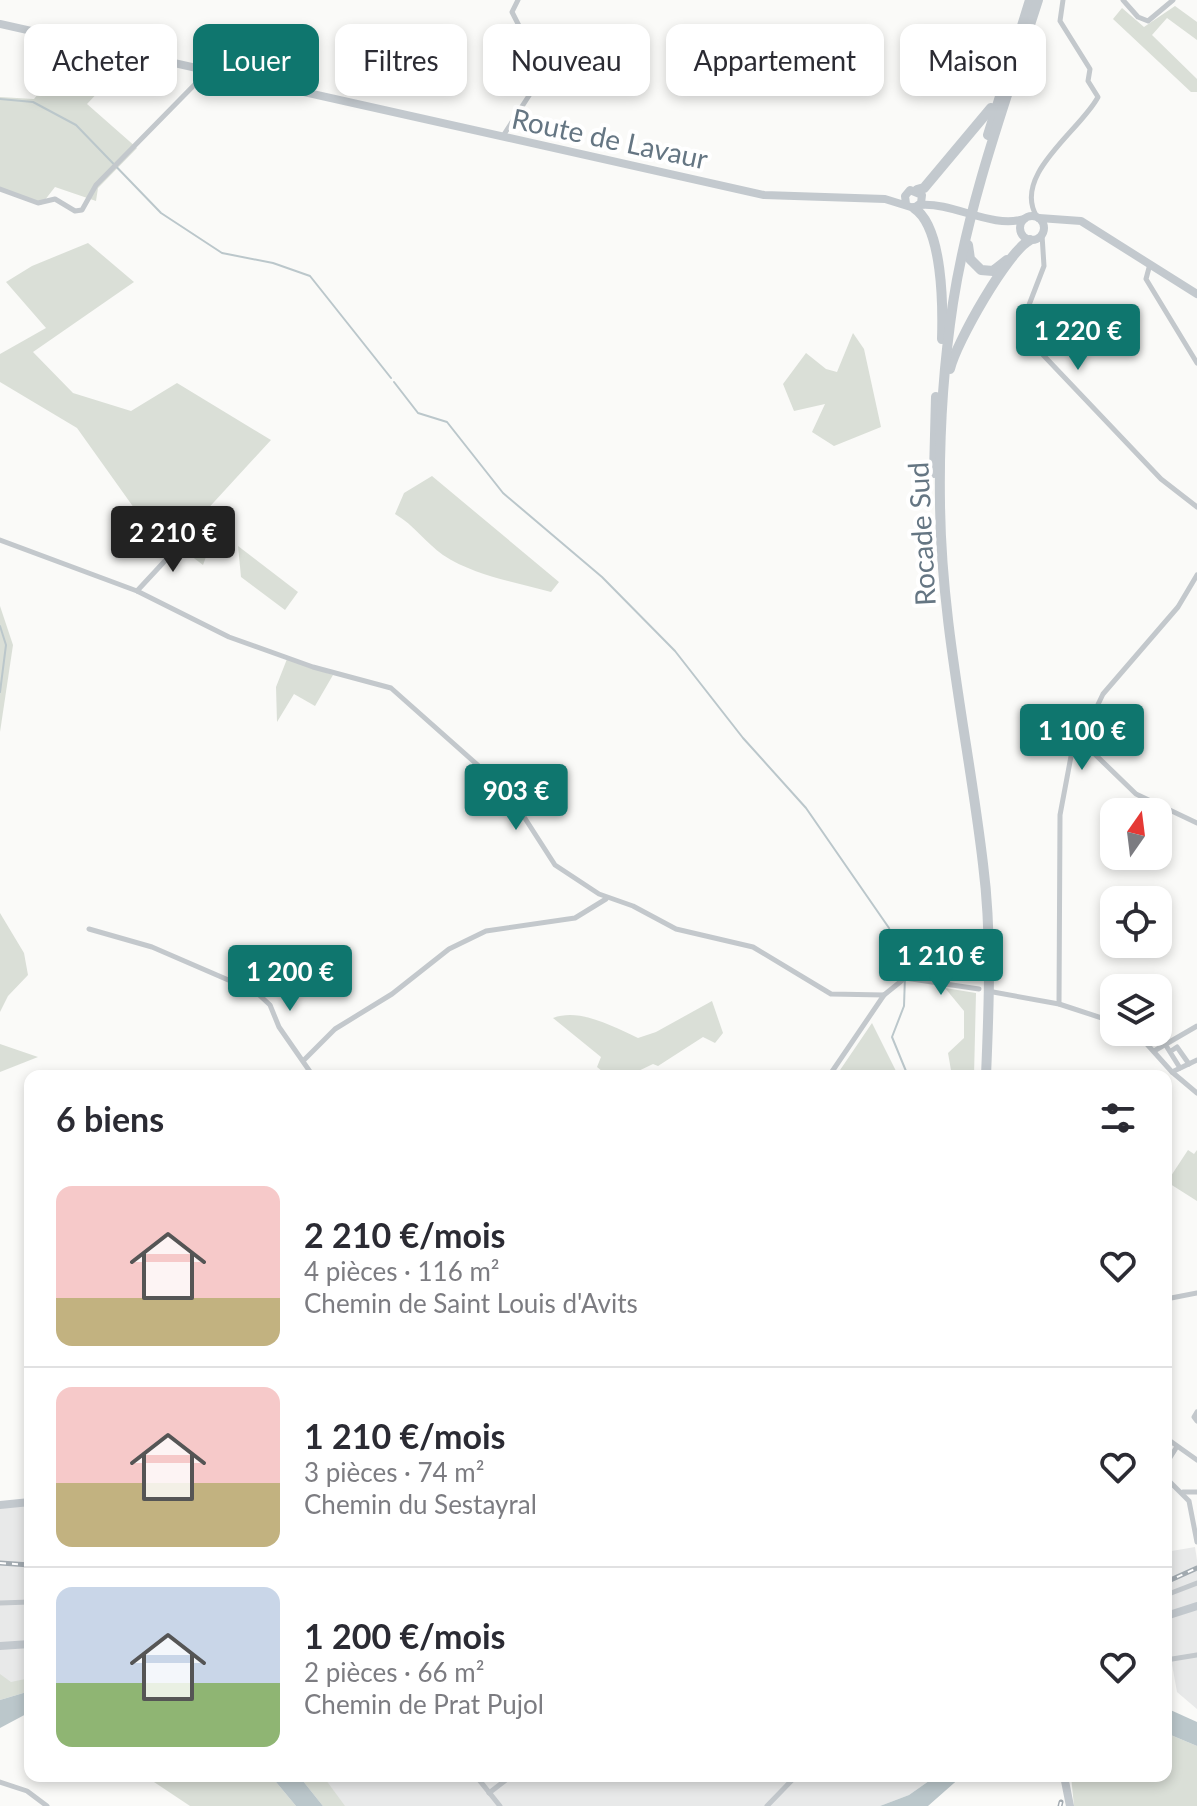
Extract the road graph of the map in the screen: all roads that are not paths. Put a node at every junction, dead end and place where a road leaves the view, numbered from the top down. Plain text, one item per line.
1 (518, 0) edge
2 (1030, 0) edge
3 (1038, 0) edge
4 (1123, 0) edge
5 (1173, 0) edge
6 (1063, 1) edge
7 (0, 24) edge
8 (1022, 24) edge
9 (193, 68) edge
10 (193, 86) edge
11 (319, 96) edge
12 (997, 96) edge
13 (999, 96) edge
14 (502, 137) junction
15 (0, 189) edge
16 (914, 199) junction
17 (1032, 218) junction
18 (1066, 219) junction
19 (1002, 220) junction
20 (970, 223) junction
21 (1043, 232) junction
22 (1029, 238) junction
23 (1150, 264) junction
24 (1197, 294) edge
25 (942, 339) junction
26 (1197, 363) edge
27 (942, 414) junction
28 (1197, 507) edge
29 (188, 536) dead end
30 (0, 540) edge
31 (1197, 575) edge
32 (137, 591) junction
33 (1075, 735) junction
34 (1197, 823) edge
35 (606, 899) junction
36 (89, 929) dead end
37 (979, 989) dead end
38 (993, 992) dead end
39 (884, 995) junction
40 (1059, 1004) junction
41 (1100, 1017) edge
42 (1197, 1026) edge
43 (1190, 1031) junction
44 (1195, 1038) dead end
45 (1172, 1040) edge
46 (1149, 1046) edge
47 (1162, 1046) edge
48 (1167, 1046) edge
49 (1154, 1051) junction
50 (1171, 1051) junction
51 (304, 1060) junction
52 (1197, 1060) edge
53 (1189, 1064) junction
54 (1180, 1068) junction
55 (310, 1070) edge
56 (833, 1070) edge
57 (980, 1070) edge
58 (986, 1070) edge
59 (1170, 1070) edge
60 (1172, 1072) joint
61 (1197, 1093) edge
62 (1197, 1293) edge
63 (1172, 1298) edge
64 (1197, 1412) edge
65 (1197, 1421) edge
66 (1172, 1444) edge
67 (1176, 1448) junction
68 (1172, 1454) edge
69 (1197, 1460) edge
70 (1172, 1483) edge
71 (1183, 1492) junction
72 (1197, 1492) edge
73 (24, 1503) edge
74 (0, 1505) edge
75 (1197, 1542) edge
76 (1197, 1583) edge
77 (1172, 1593) edge
78 (24, 1602) edge
79 (0, 1603) edge
80 (1197, 1606) edge
81 (1172, 1614) edge
82 (24, 1646) edge
83 (0, 1648) edge
84 (1197, 1655) edge
85 (1172, 1659) edge
86 (0, 1782) edge
87 (481, 1782) edge
88 (503, 1782) edge
89 (790, 1782) edge
90 (1065, 1782) edge
91 (489, 1793) junction
92 (47, 1806) edge
93 (500, 1806) edge
94 (767, 1806) edge
95 (1070, 1806) edge

1 - 14 street
2 - 8 highway, Rocade Sud
3 - 20 highway, Rocade Sud
4 - 5 street
6 - 17 street
7 - 9 main road, Route de Lavaur
10 - 15 street
11 - 14 main road, Route de Lavaur
12 - 16 highway
13 - 25 highway, Rocade Sud
14 - 16 main road, Route de Lavaur
16 - 19 main road, Route de Lavaur
16 - 25 highway
17 - 18 main road
17 - 19 main road
17 - 21 main road
17 - 22 main road
18 - 21 main road
18 - 23 main road
19 - 22 main road
20 - 22 highway
20 - 27 highway, Rocade Sud
21 - 22 main road
22 - 27 highway
22 - 28 street
23 - 24 main road
23 - 26 street
25 - 57 highway, Rocade Sud
27 - 58 highway, Rocade Sud
29 - 32 street
30 - 32 street
31 - 33 street
32 - 35 street
33 - 34 street
33 - 40 street
35 - 39 street
35 - 51 street
36 - 51 street
37 - 39 street
38 - 40 street
39 - 56 street
40 - 41 street
42 - 43 street
43 - 44 street
43 - 45 street
46 - 49 street
47 - 49 street
48 - 50 street
49 - 59 street
50 - 53 street
50 - 54 street
51 - 55 street
52 - 53 street
53 - 54 street
54 - 60 street
60 - 61 street
62 - 63 street
64 - 65 street
66 - 67 street
67 - 68 street
67 - 69 street
70 - 71 street
71 - 72 street
71 - 75 street
73 - 74 main road
76 - 77 street
78 - 79 street
80 - 81 main road
82 - 83 main road
84 - 85 street
86 - 92 street
87 - 91 street
88 - 91 street
89 - 94 street
90 - 95 main road
91 - 93 street

